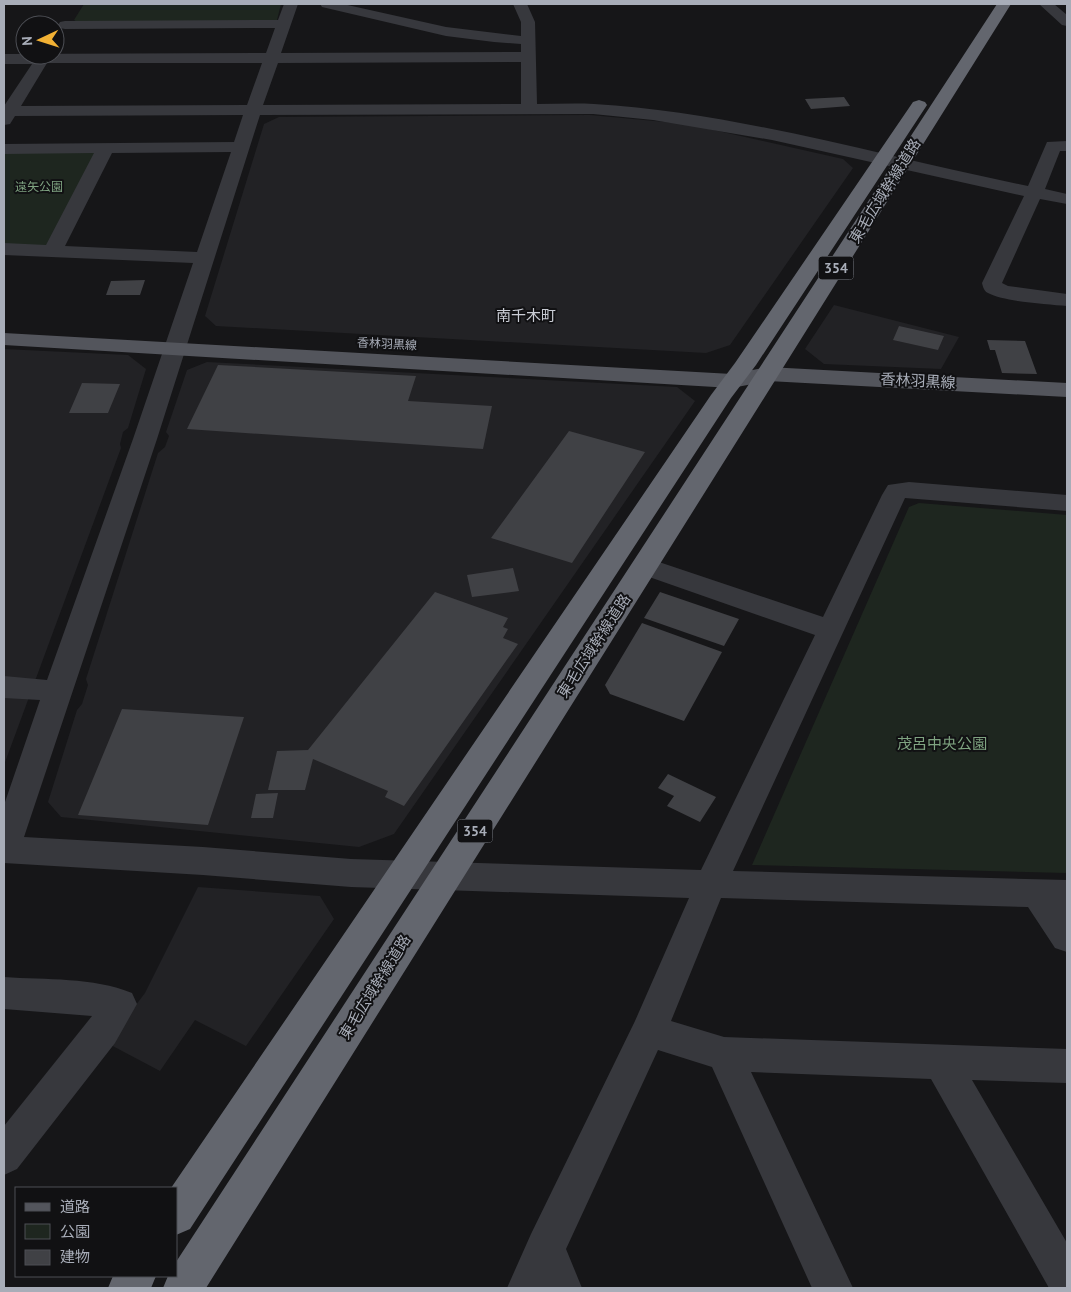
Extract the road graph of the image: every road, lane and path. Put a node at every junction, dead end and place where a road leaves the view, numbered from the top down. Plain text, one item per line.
1 (291, 4) edge
2 (327, 4) edge
3 (520, 4) edge
4 (986, 4) edge
5 (1004, 4) edge
6 (1046, 4) edge
7 (74, 11) dead end
8 (1067, 22) edge
9 (283, 24) junction
10 (66, 25) joint
11 (384, 28) junction
12 (527, 41) junction
13 (956, 50) dead end
14 (65, 57) edge
15 (272, 57) junction
16 (527, 57) junction
17 (377, 58) junction
18 (39, 65) edge
19 (930, 90) dead end
20 (528, 109) junction
21 (253, 111) junction
22 (6, 114) edge
23 (1067, 146) edge
24 (242, 147) junction
25 (4, 149) edge
26 (105, 149) junction
27 (882, 158) junction
28 (904, 163) junction
29 (1034, 193) junction
30 (1067, 200) edge
31 (4, 249) edge
32 (53, 252) junction
33 (204, 258) junction
34 (1067, 300) edge
35 (4, 323) edge
36 (4, 339) edge
37 (177, 341) junction
38 (748, 374) junction
39 (1067, 390) edge
40 (1067, 503) edge
41 (644, 566) junction
42 (831, 630) junction
43 (4, 687) edge
44 (57, 691) junction
45 (4, 850) edge
46 (401, 875) junction
47 (447, 877) junction
48 (711, 883) junction
49 (1052, 894) edge
50 (1067, 937) edge
51 (4, 993) edge
52 (650, 1031) junction
53 (724, 1054) junction
54 (942, 1063) junction
55 (1067, 1066) edge
56 (4, 1156) edge
57 (178, 1212) edge
58 (546, 1248) junction
59 (135, 1277) edge
60 (1067, 1281) edge
61 (128, 1288) edge
62 (183, 1288) edge
63 (527, 1288) edge
64 (562, 1288) edge
65 (833, 1288) edge

1 - 9 street
2 - 11 street
3 - 12 street
4 - 13 highway
5 - 28 highway, 東毛広域幹線道路 / 354
6 - 8 street
7 - 10 street
9 - 10 street
9 - 15 street
11 - 12 street
11 - 17 street
12 - 16 street
14 - 15 street
15 - 17 street
15 - 21 street
16 - 17 street
16 - 20 street
18 - 22 street
19 - 27 highway, 東毛広域幹線道路 / 354
20 - 21 street
20 - 27 street
21 - 22 street
21 - 24 street
23 - 29 street
24 - 26 street
24 - 33 street
25 - 26 street
26 - 32 street
27 - 28 street
27 - 38 highway, 東毛広域幹線道路 / 354
28 - 29 street
28 - 38 highway, 東毛広域幹線道路 / 354
29 - 30 street
29 - 34 street
31 - 32 street
32 - 33 street
33 - 37 street
35 - 37 main road, 香林羽黒線
36 - 37 main road, 香林羽黒線
37 - 38 main road, 香林羽黒線
37 - 44 street
38 - 39 main road, 香林羽黒線
38 - 41 highway, 東毛広域幹線道路 / 354
38 - 46 highway, 東毛広域幹線道路 / 354
40 - 42 street
41 - 42 street
41 - 47 highway, 東毛広域幹線道路 / 354
42 - 48 street
43 - 44 street
44 - 45 street
45 - 46 street
46 - 47 street
46 - 57 highway, 東毛広域幹線道路 / 354
47 - 48 street
47 - 62 highway, 東毛広域幹線道路 / 354
48 - 49 street
48 - 52 street
49 - 50 street
51 - 56 street
52 - 53 street
52 - 58 street
53 - 54 street
53 - 65 street
54 - 55 street
54 - 60 street
58 - 63 street
58 - 64 street
59 - 61 highway

